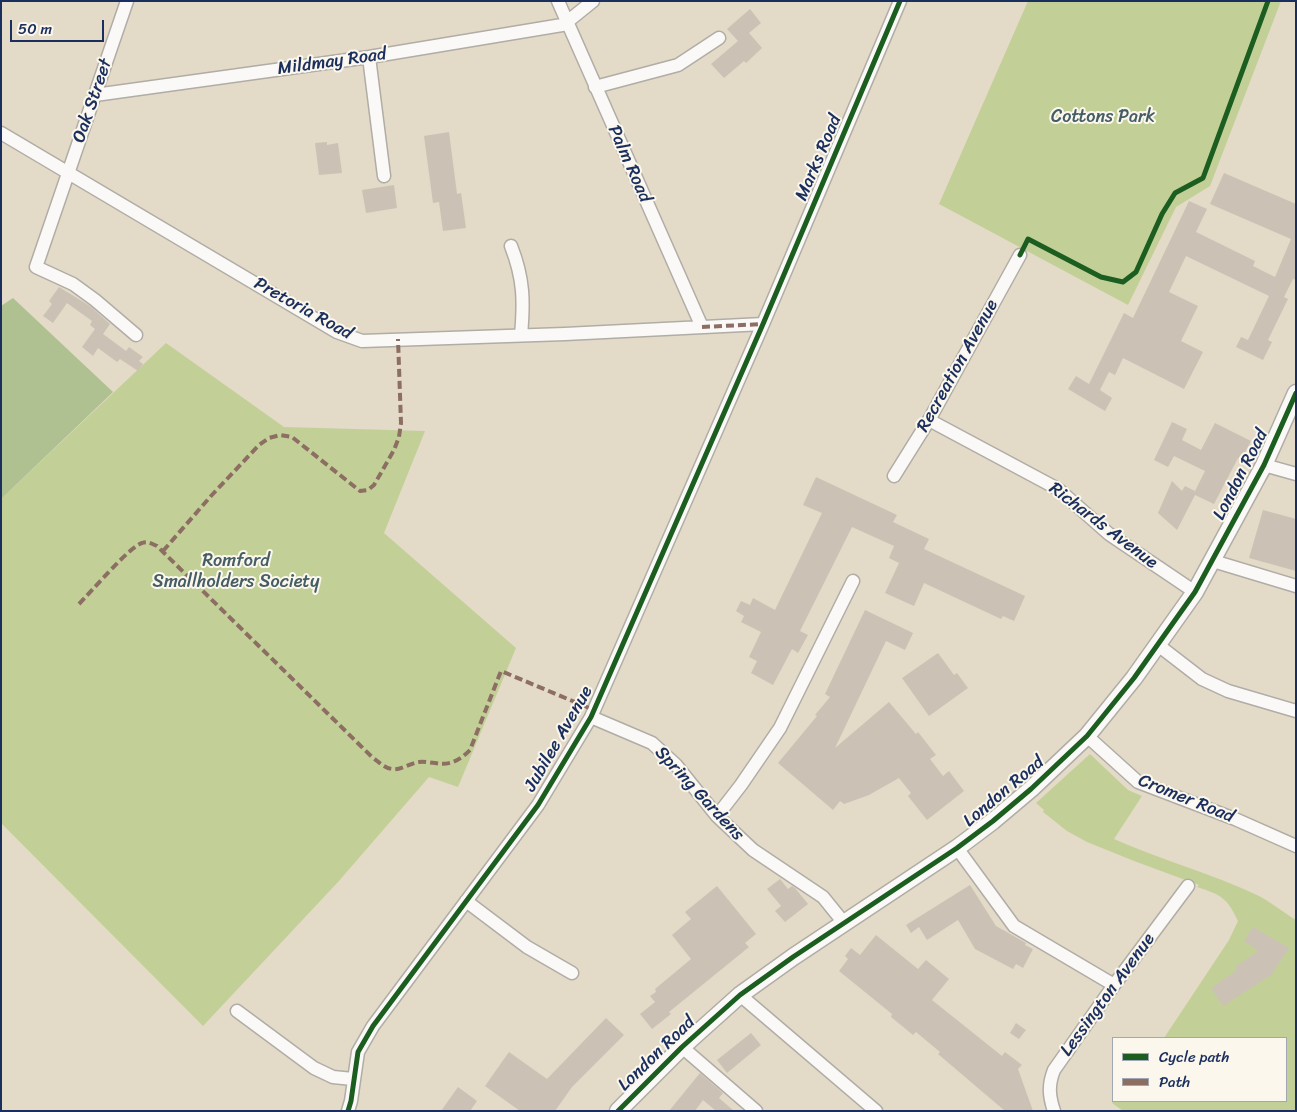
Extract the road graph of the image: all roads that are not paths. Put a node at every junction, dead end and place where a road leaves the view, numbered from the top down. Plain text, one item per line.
1 (127, 1) edge
2 (558, 1) edge
3 (593, 1) edge
4 (900, 1) edge
5 (567, 23) junction
6 (719, 38) dead end
7 (368, 57) junction
8 (595, 88) junction
9 (95, 95) junction
10 (1, 133) edge
11 (68, 173) junction
12 (384, 176) dead end
13 (511, 246) dead end
14 (1020, 255) dead end
15 (764, 324) junction
16 (702, 327) junction
17 (136, 335) dead end
18 (521, 335) junction
19 (1296, 393) edge
20 (928, 420) junction
21 (1264, 465) junction
22 (1296, 474) edge
23 (894, 476) dead end
24 (1213, 561) junction
25 (853, 581) dead end
26 (1296, 586) edge
27 (1195, 592) junction
28 (1158, 645) junction
29 (1296, 711) edge
30 (591, 717) junction
31 (1087, 736) junction
32 (717, 816) junction
33 (1296, 846) edge
34 (957, 848) junction
35 (1188, 886) dead end
36 (466, 901) junction
37 (844, 922) junction
38 (572, 973) dead end
39 (1114, 985) junction
40 (740, 995) junction
41 (237, 1012) dead end
42 (682, 1047) junction
43 (353, 1079) junction
44 (348, 1111) edge
45 (618, 1111) edge
46 (756, 1111) edge
47 (876, 1111) edge
48 (1054, 1111) edge

1 - 9 street, Oak Street
2 - 5 street, Palm Road
3 - 5 street, Mildmay Road
4 - 15 street, Marks Road
5 - 7 street, Mildmay Road
5 - 8 street, Palm Road
6 - 8 street
7 - 9 street, Mildmay Road
7 - 12 street
8 - 16 street, Palm Road
9 - 11 street, Oak Street
10 - 11 street, Pretoria Road
11 - 17 street, Oak Street
11 - 18 street, Pretoria Road
13 - 18 street
14 - 20 street, Recreation Avenue
15 - 16 street, Pretoria Road
15 - 30 street, Jubilee Avenue
16 - 18 street, Pretoria Road
19 - 21 main road, London Road
20 - 23 street, Recreation Avenue
20 - 27 street, Richards Avenue
21 - 22 street
21 - 24 main road, London Road
24 - 26 street
24 - 27 main road, London Road
25 - 32 street
27 - 28 main road, London Road
28 - 29 street
28 - 31 main road, London Road
30 - 32 street, Spring Gardens
30 - 36 street, Jubilee Avenue
31 - 33 street, Cromer Road
31 - 34 main road, London Road
32 - 37 street, Spring Gardens
34 - 37 main road, London Road
34 - 39 street
35 - 39 street, Lessington Avenue
36 - 38 street
36 - 43 street, Jubilee Avenue
37 - 40 main road, London Road
39 - 48 street, Lessington Avenue
40 - 42 main road, London Road
40 - 47 street
41 - 43 street
42 - 45 main road, London Road
42 - 46 street
43 - 44 street, Jubilee Avenue

